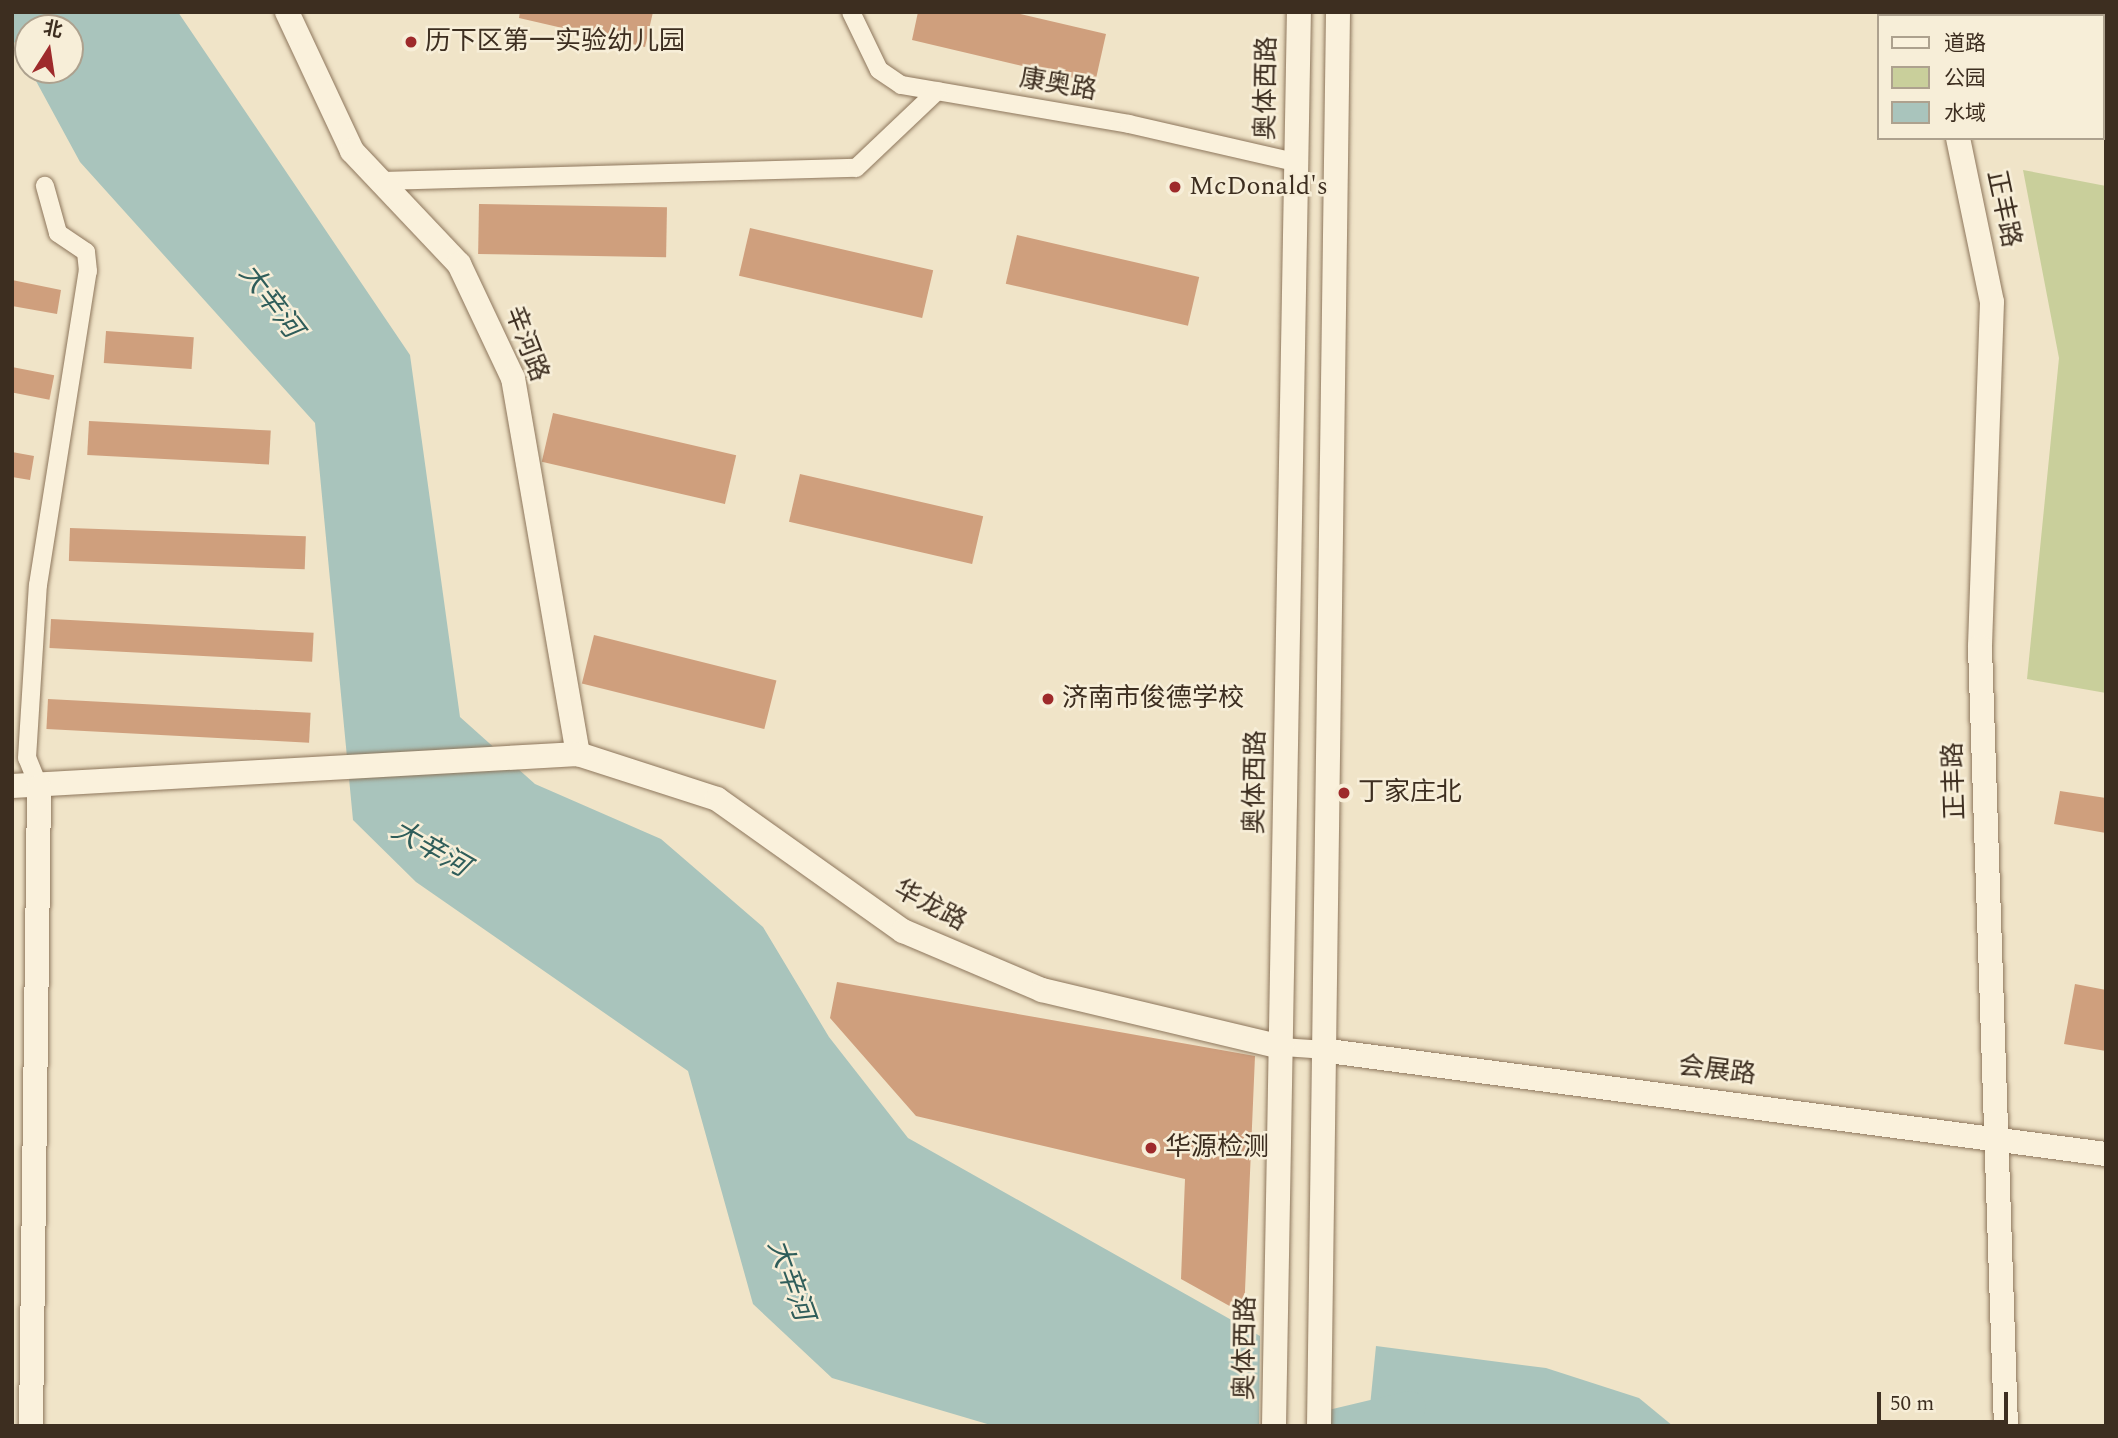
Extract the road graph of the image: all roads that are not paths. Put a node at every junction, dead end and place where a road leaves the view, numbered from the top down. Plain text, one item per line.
1 (287, 12) edge
2 (851, 12) edge
3 (1299, 12) edge
4 (1338, 12) edge
5 (937, 91) junction
6 (1958, 140) edge
7 (1295, 162) junction
8 (382, 181) junction
9 (45, 186) dead end
10 (578, 754) junction
11 (12, 786) edge
12 (39, 787) junction
13 (1282, 1047) junction
14 (1321, 1050) junction
15 (1998, 1137) junction
16 (2106, 1154) edge
17 (31, 1426) edge
18 (1274, 1426) edge
19 (1319, 1426) edge
20 (2006, 1426) edge

1 - 8 main road, 辛河路
2 - 5 street, 康奥路
3 - 7 main road, 奥体西路
4 - 14 main road
5 - 7 street, 康奥路
5 - 8 street
6 - 15 main road, 正丰路
7 - 13 main road, 奥体西路
8 - 10 main road, 辛河路
9 - 12 street
10 - 12 main road
10 - 13 main road, 华龙路
11 - 12 main road
12 - 17 main road
13 - 14 street
13 - 18 main road, 奥体西路
14 - 15 main road, 会展路
14 - 19 main road
15 - 16 main road, 会展路
15 - 20 main road, 正丰路

